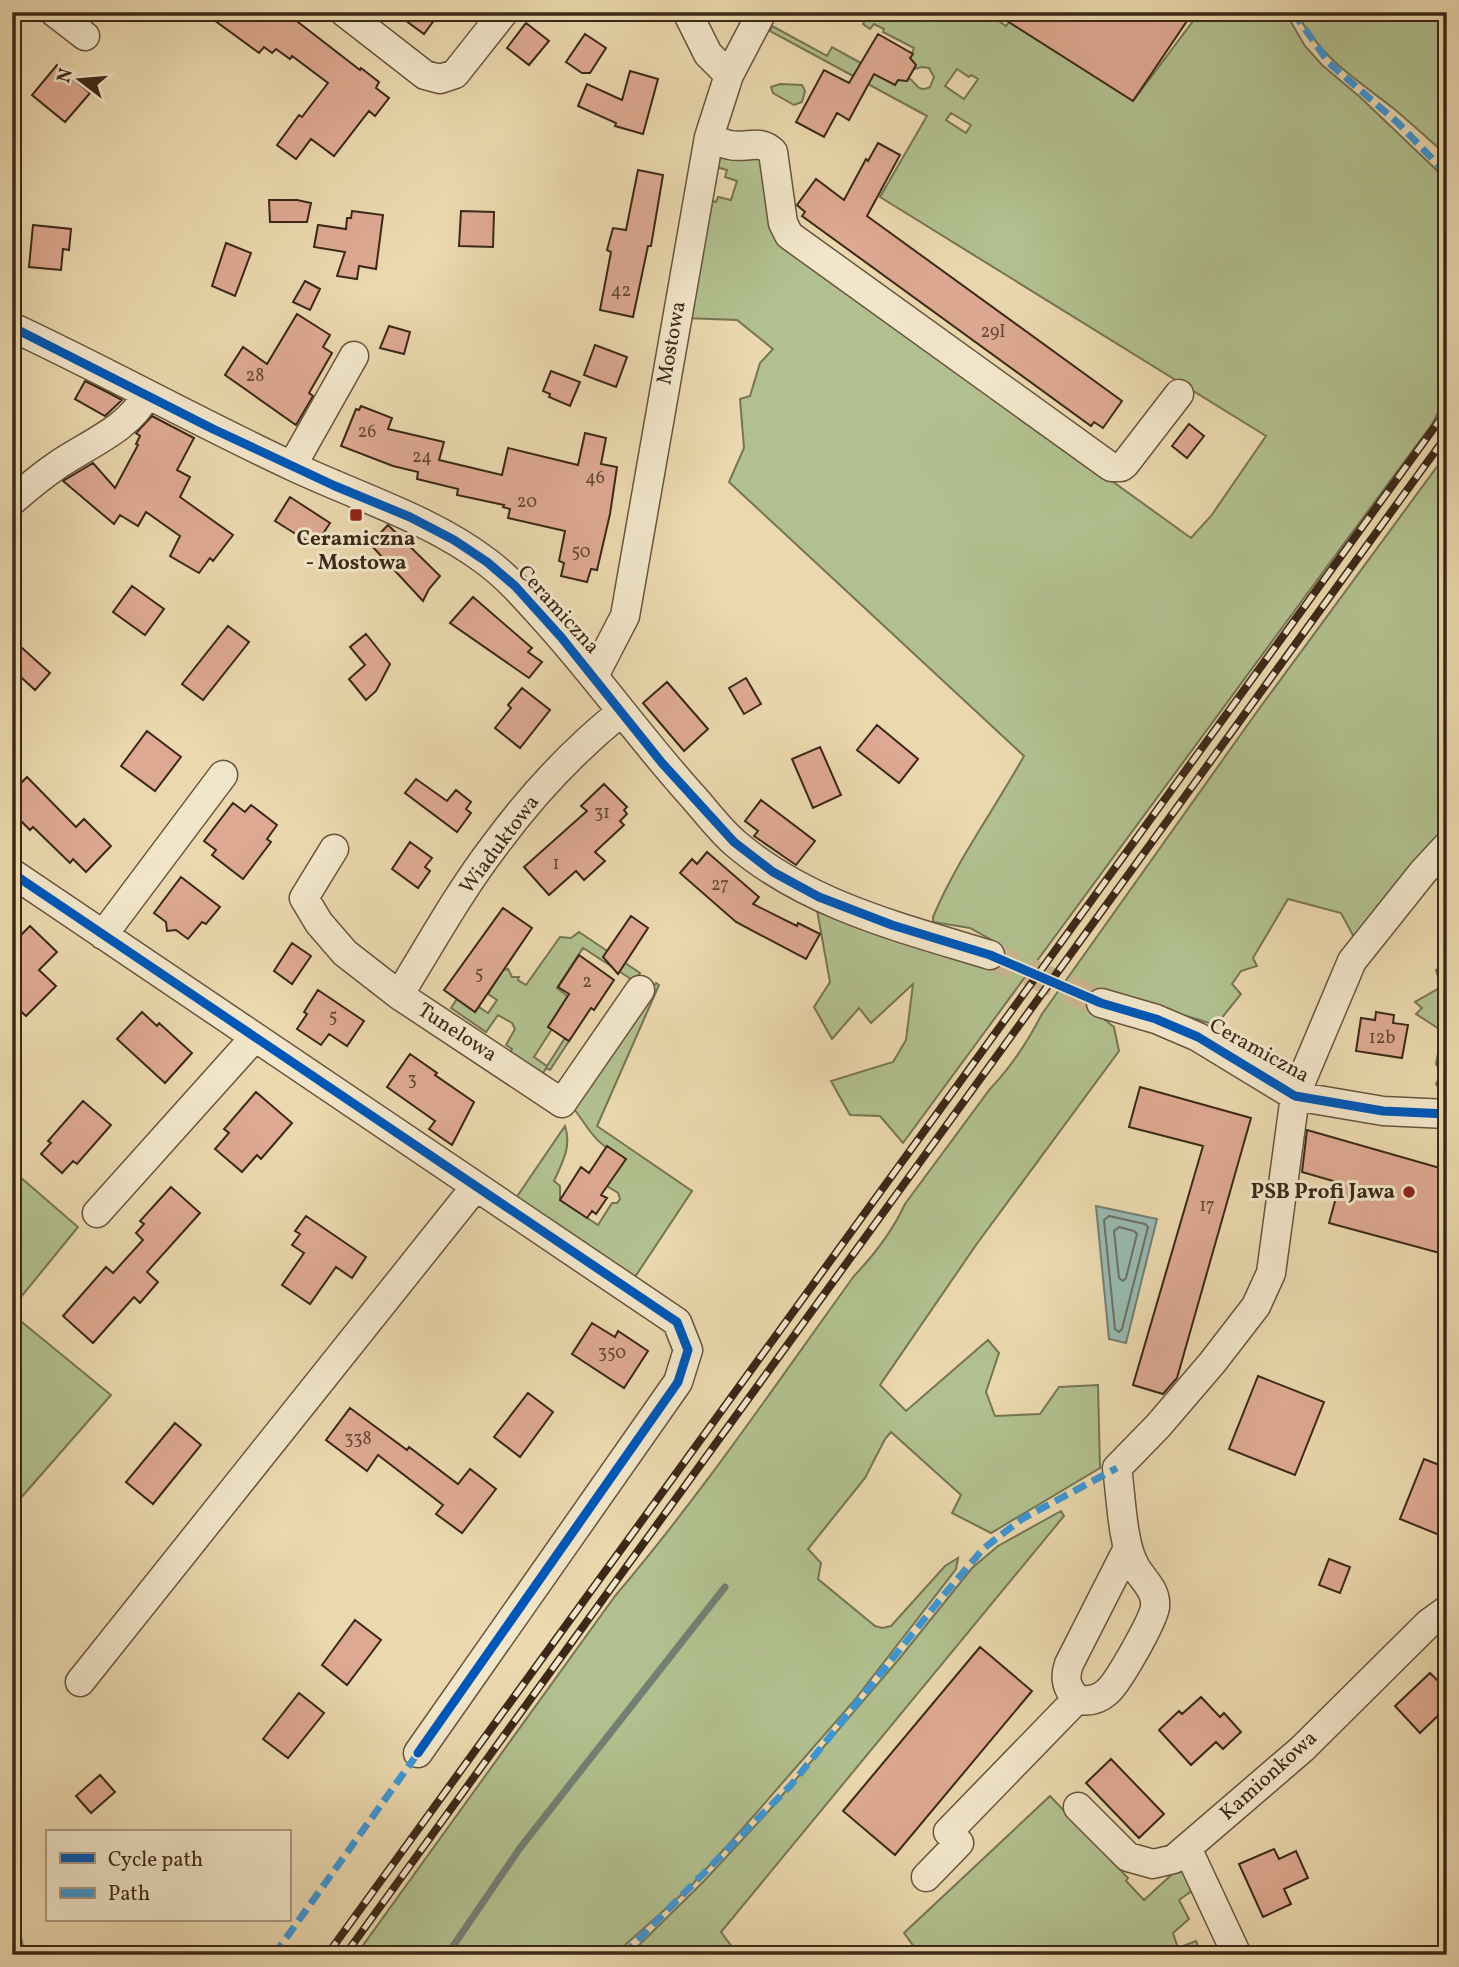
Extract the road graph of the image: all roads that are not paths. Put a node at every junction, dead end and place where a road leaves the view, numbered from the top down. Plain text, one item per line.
1 (54, 12) edge
2 (344, 12) edge
3 (504, 12) edge
4 (687, 12) edge
5 (762, 12) edge
6 (85, 36) dead end
7 (729, 75) junction
8 (709, 137) junction
9 (12, 327) edge
10 (354, 356) dead end
11 (147, 394) junction
12 (1178, 394) dead end
13 (292, 466) junction
14 (12, 501) edge
15 (594, 676) junction
16 (621, 712) junction
17 (223, 775) dead end
18 (1447, 846) edge
19 (334, 849) dead end
20 (12, 873) edge
21 (103, 935) junction
22 (990, 955) tunnel mouth
23 (640, 990) dead end
24 (399, 995) junction
25 (1101, 1003) tunnel mouth
26 (254, 1038) junction
27 (1295, 1096) junction
28 (1447, 1114) edge
29 (477, 1186) junction
30 (97, 1213) dead end
31 (1128, 1548) junction
32 (1447, 1610) edge
33 (79, 1682) dead end
34 (1077, 1699) junction
35 (418, 1753) dead end
36 (1078, 1807) dead end
37 (1188, 1847) junction
38 (926, 1877) dead end
39 (1237, 1955) edge

1 - 6 street
2 - 3 street
4 - 7 street
5 - 7 street, Mostowa
7 - 8 street, Mostowa
8 - 12 street
8 - 15 street, Mostowa
9 - 11 street, Ceramiczna
10 - 13 street
11 - 13 street, Ceramiczna
11 - 14 street
13 - 15 street, Ceramiczna
15 - 16 street, Ceramiczna
16 - 22 street, Ceramiczna
16 - 24 street, Wiaduktowa
17 - 21 street
18 - 27 street
19 - 24 street, Tunelowa
20 - 21 street
21 - 26 street
23 - 24 street, Tunelowa
25 - 27 street, Ceramiczna
26 - 29 street
26 - 30 street
27 - 28 street, Ceramiczna
27 - 31 street
29 - 33 street
29 - 35 street
31 - 34 street
31 - 34 street
32 - 37 street, Kamionkowa
34 - 38 street
36 - 37 street, Kamionkowa
37 - 39 street

